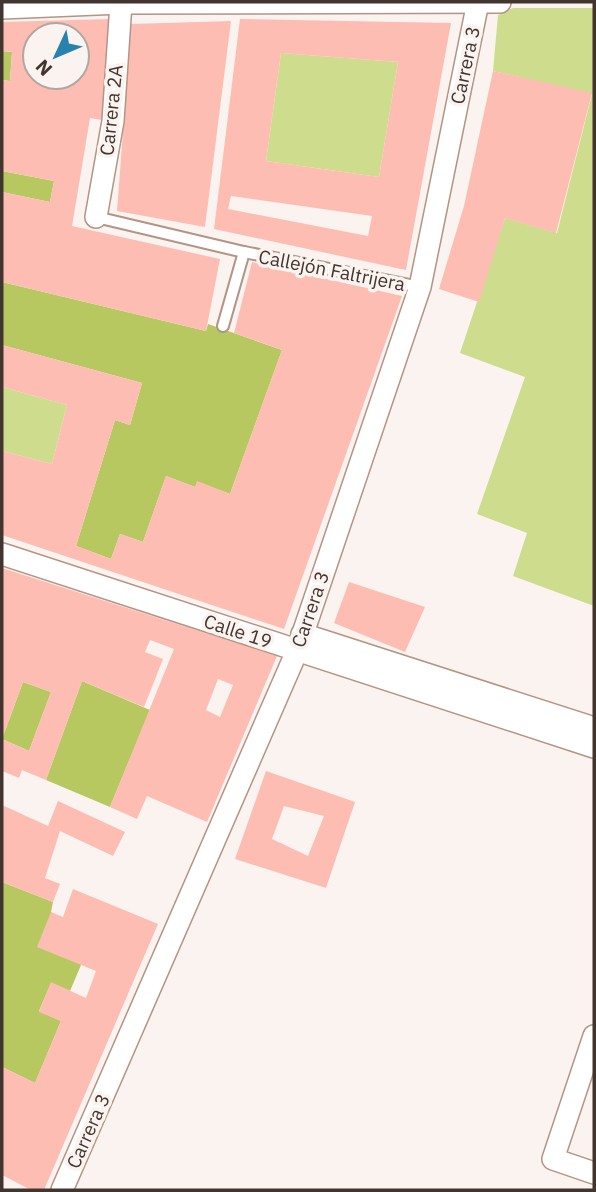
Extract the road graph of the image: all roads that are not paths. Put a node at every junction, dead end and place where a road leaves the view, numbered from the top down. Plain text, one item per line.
1 (478, 2) edge
2 (500, 2) edge
3 (121, 4) junction
4 (2, 9) edge
5 (96, 217) joint
6 (244, 252) junction
7 (420, 287) junction
8 (223, 326) dead end
9 (2, 554) edge
10 (299, 642) junction
11 (594, 727) edge
12 (594, 747) edge
13 (594, 1036) edge
14 (594, 1173) edge
15 (62, 1190) edge

1 - 2 street
1 - 3 street
1 - 7 street, Carrera 3
3 - 4 street
3 - 5 street, Carrera 2A
5 - 6 lane, Callejón Faltrijera
6 - 7 lane, Callejón Faltrijera
6 - 8 lane, Callejón Faltrijera
7 - 10 street, Carrera 3
9 - 10 street, Calle 19
10 - 11 street, Calle 19
10 - 12 street, Calle 19
10 - 15 street, Carrera 3
13 - 14 street

